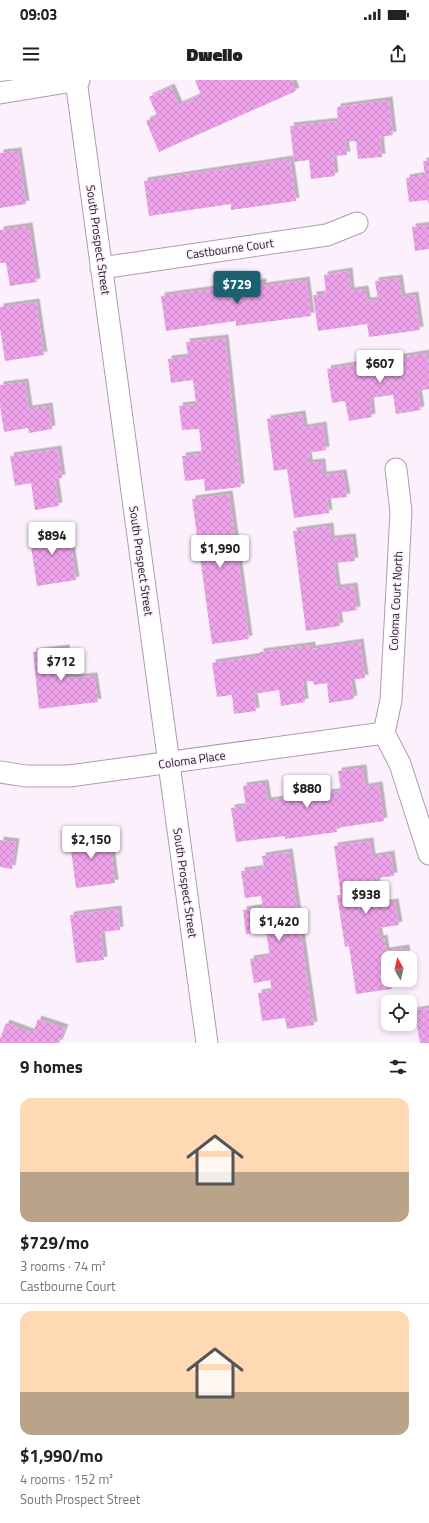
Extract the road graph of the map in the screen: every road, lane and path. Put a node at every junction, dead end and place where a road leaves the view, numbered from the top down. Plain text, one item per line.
1 (77, 80) edge
2 (0, 93) edge
3 (357, 223) dead end
4 (101, 268) junction
5 (396, 469) dead end
6 (384, 733) junction
7 (169, 763) junction
8 (0, 772) edge
9 (429, 854) edge
10 (207, 1043) edge

1 - 2 street
1 - 4 street, South Prospect Street
3 - 4 street, Castbourne Court
4 - 7 street, South Prospect Street
5 - 6 street, Coloma Court North
6 - 7 street, Coloma Place
6 - 9 street
7 - 8 street, Coloma Place
7 - 10 street, South Prospect Street

